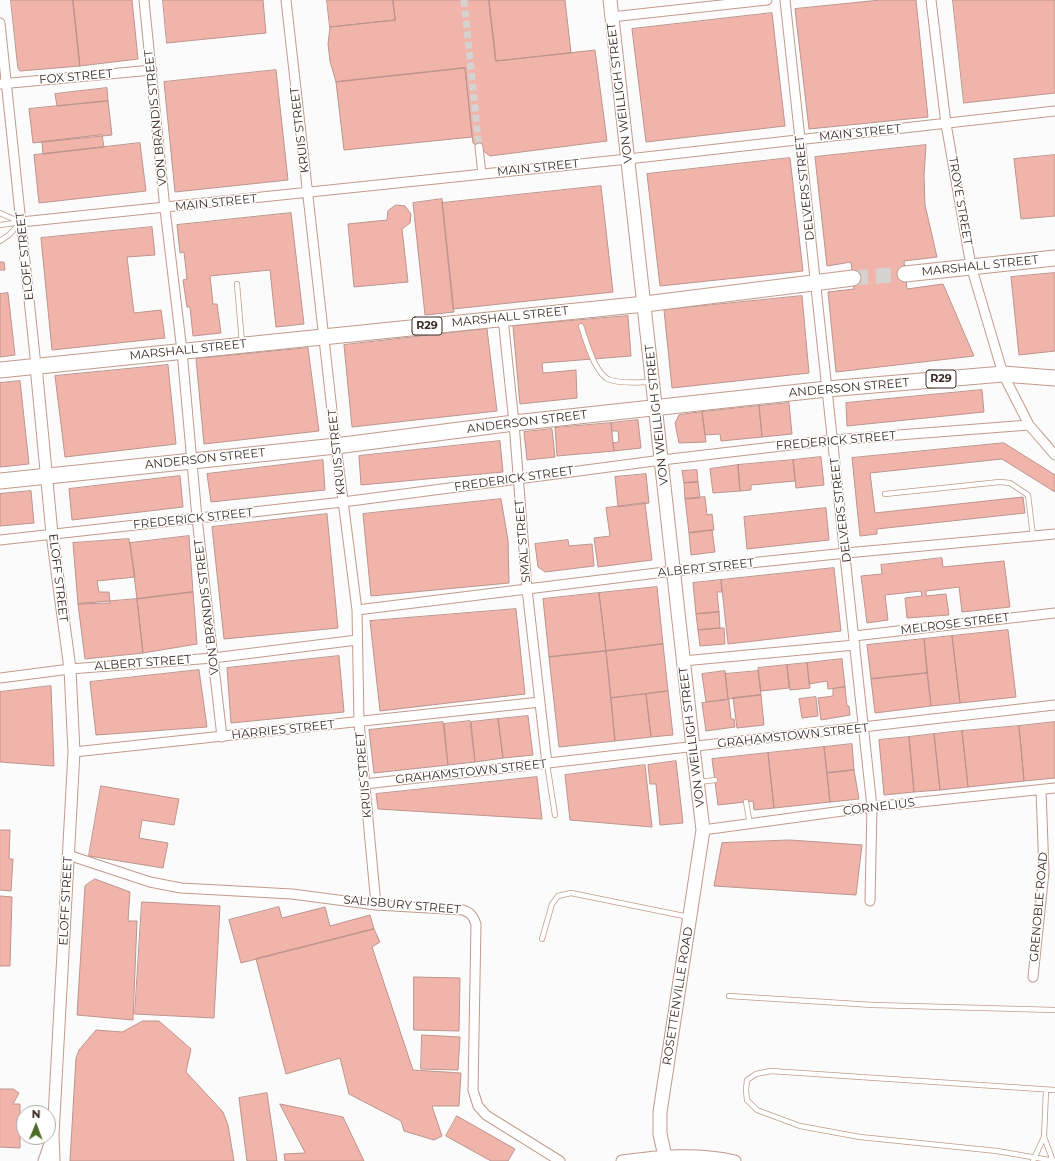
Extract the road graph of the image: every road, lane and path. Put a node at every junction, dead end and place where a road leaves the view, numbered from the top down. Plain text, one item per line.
1 (144, 0) edge
2 (286, 0) edge
3 (610, 0) edge
4 (767, 0) edge
5 (785, 0) edge
6 (931, 0) edge
7 (611, 17) junction
8 (0, 23) edge
9 (152, 70) junction
10 (4, 84) edge
11 (1055, 111) edge
12 (946, 124) junction
13 (799, 140) junction
14 (479, 147) tunnel mouth
15 (628, 159) junction
16 (482, 174) junction
17 (308, 193) junction
18 (165, 209) junction
19 (0, 213) edge
20 (21, 222) junction
21 (0, 225) edge
22 (0, 241) edge
23 (1055, 258) edge
24 (971, 266) junction
25 (905, 274) tunnel mouth
26 (853, 278) tunnel mouth
27 (815, 282) junction
28 (237, 284) dead end
29 (645, 304) junction
30 (502, 318) junction
31 (581, 326) dead end
32 (325, 336) junction
33 (242, 345) junction
34 (182, 351) junction
35 (36, 366) junction
36 (0, 370) edge
37 (1004, 374) junction
38 (1055, 378) edge
39 (653, 382) junction
40 (827, 389) junction
41 (655, 408) junction
42 (514, 423) junction
43 (1029, 426) junction
44 (833, 440) junction
45 (336, 446) junction
46 (1055, 455) edge
47 (191, 460) junction
48 (662, 460) junction
49 (47, 477) junction
50 (517, 478) junction
51 (0, 481) edge
52 (885, 494) dead end
53 (343, 502) junction
54 (197, 518) junction
55 (52, 534) junction
56 (1055, 534) edge
57 (1033, 536) junction
58 (0, 540) edge
59 (846, 553) junction
60 (673, 571) junction
61 (527, 590) junction
62 (357, 610) junction
63 (1055, 613) edge
64 (357, 640) junction
65 (854, 640) junction
66 (213, 658) junction
67 (683, 661) junction
68 (70, 669) junction
69 (0, 678) edge
70 (540, 702) junction
71 (1055, 705) edge
72 (359, 722) junction
73 (863, 728) junction
74 (222, 737) junction
75 (693, 747) junction
76 (74, 752) junction
77 (547, 764) junction
78 (715, 780) dead end
79 (697, 783) junction
80 (365, 784) junction
81 (1055, 788) edge
82 (1041, 790) junction
83 (746, 802) dead end
84 (872, 807) junction
85 (555, 815) dead end
86 (750, 824) junction
87 (704, 830) junction
88 (68, 854) junction
89 (870, 901) dead end
90 (376, 905) junction
91 (690, 917) junction
92 (542, 939) dead end
93 (1033, 977) dead end
94 (729, 996) dead end
95 (1055, 1010) edge
96 (1046, 1090) junction
97 (1055, 1090) edge
98 (55, 1105) edge
99 (1044, 1137) junction
100 (50, 1145) edge
101 (53, 1145) edge
102 (665, 1158) edge
103 (1033, 1159) edge
104 (44, 1161) edge
105 (54, 1161) edge
106 (560, 1161) edge
107 (622, 1161) edge
108 (735, 1161) edge
109 (1054, 1161) edge

1 - 9 street, VON BRANDIS STREET
2 - 17 street, KRUIS STREET
3 - 7 main road, VON WEILLIGH STREET
4 - 7 street
5 - 13 street, DELVERS STREET
6 - 12 street, TROYE STREET
7 - 15 main road, VON WEILLIGH STREET
8 - 10 street, ELOFF STREET
9 - 10 street, FOX STREET
9 - 18 street, VON BRANDIS STREET
10 - 20 street, ELOFF STREET
11 - 12 street, MAIN STREET
12 - 13 street, MAIN STREET
12 - 24 street, TROYE STREET
13 - 15 street, MAIN STREET
13 - 27 street, DELVERS STREET
14 - 16 street
15 - 16 street, MAIN STREET
15 - 29 main road, VON WEILLIGH STREET
16 - 17 street, MAIN STREET
17 - 18 street, MAIN STREET
17 - 32 street, KRUIS STREET
18 - 20 street, MAIN STREET
18 - 34 street, VON BRANDIS STREET
19 - 20 lane, MAIN STREET
20 - 21 lane
20 - 22 lane
20 - 35 street, ELOFF STREET
23 - 24 main road, MARSHALL STREET
24 - 25 main road, MARSHALL STREET
24 - 37 street, TROYE STREET
26 - 27 main road, MARSHALL STREET / R29
27 - 29 main road, MARSHALL STREET / R29
27 - 40 street, DELVERS STREET
28 - 33 lane
29 - 30 main road, MARSHALL STREET / R29
29 - 39 main road, VON WEILLIGH STREET
30 - 32 main road, MARSHALL STREET / R29
30 - 42 street, SMAL STREET
31 - 39 lane
32 - 33 main road, MARSHALL STREET / R29
32 - 45 street, KRUIS STREET
33 - 34 main road, MARSHALL STREET / R29
34 - 35 main road, MARSHALL STREET / R29
34 - 47 street, VON BRANDIS STREET
35 - 36 main road, MARSHALL STREET / R29
35 - 49 street, ELOFF STREET
37 - 38 main road, ANDERSON STREET / R29
37 - 40 main road, ANDERSON STREET / R29
37 - 43 street, TROYE STREET
39 - 41 main road, VON WEILLIGH STREET
40 - 41 main road, ANDERSON STREET / R29
40 - 44 street, DELVERS STREET
41 - 42 main road, ANDERSON STREET / R29
41 - 48 main road, VON WEILLIGH STREET
42 - 45 main road, ANDERSON STREET / R29
42 - 50 street, SMAL STREET
43 - 44 street, FREDERICK STREET
43 - 46 street, TROYE STREET
44 - 48 street, FREDERICK STREET
44 - 59 street, DELVERS STREET
45 - 47 main road, ANDERSON STREET / R29
45 - 53 street, KRUIS STREET
47 - 49 main road, ANDERSON STREET / R29
47 - 54 street, VON BRANDIS STREET
48 - 50 street, FREDERICK STREET
48 - 60 main road, VON WEILLIGH STREET
49 - 51 main road, ANDERSON STREET / R29
49 - 55 street, ELOFF STREET
50 - 53 street, FREDERICK STREET
50 - 61 street, SMAL STREET
52 - 57 lane
53 - 54 street, FREDERICK STREET
53 - 62 street, KRUIS STREET
54 - 55 street, FREDERICK STREET
54 - 66 street, VON BRANDIS STREET
55 - 58 street, FREDERICK STREET
55 - 68 street, ELOFF STREET
56 - 57 street, ALBERT STREET
57 - 59 street, ALBERT STREET
59 - 60 street, ALBERT STREET
59 - 65 street, DELVERS STREET
60 - 61 street, ALBERT STREET
60 - 67 main road, VON WEILLIGH STREET
61 - 62 street, ALBERT STREET
61 - 70 street, SMAL STREET
62 - 64 street, KRUIS STREET
63 - 65 street, MELROSE STREET
64 - 66 street, ALBERT STREET
64 - 72 street, KRUIS STREET
65 - 67 street, MELROSE STREET
65 - 73 street, DELVERS STREET
66 - 68 street, ALBERT STREET
66 - 74 street, VON BRANDIS STREET
67 - 75 main road, VON WEILLIGH STREET
68 - 69 street, ALBERT STREET
68 - 76 street, ELOFF STREET
70 - 72 street, HARRIES STREET
70 - 77 street, SMAL STREET
71 - 73 street, GRAHAMSTOWN STREET
72 - 74 street, HARRIES STREET
72 - 80 street, KRUIS STREET
73 - 75 street, GRAHAMSTOWN STREET
73 - 84 street, DELVERS STREET
74 - 76 street, HARRIES STREET
75 - 77 street, GRAHAMSTOWN STREET
75 - 79 main road, VON WEILLIGH STREET
76 - 88 street, ELOFF STREET
77 - 80 street, GRAHAMSTOWN STREET
77 - 85 lane
78 - 79 lane
79 - 87 main road, VON WEILLIGH STREET
80 - 90 street, KRUIS STREET
81 - 82 street, CORNELIUS
82 - 84 street, CORNELIUS
82 - 93 street, GRENOBLE ROAD
83 - 86 lane
84 - 86 street, CORNELIUS
84 - 89 street, DELVERS STREET
86 - 87 street, CORNELIUS
87 - 91 main road, ROSETTENVILLE ROAD
88 - 90 street, SALISBURY STREET
88 - 98 street, ELOFF STREET
90 - 106 street, SALISBURY STREET
91 - 92 lane
91 - 102 main road, ROSETTENVILLE ROAD
94 - 95 lane
96 - 97 lane
96 - 99 lane
96 - 103 lane
99 - 103 lane
99 - 109 lane
100 - 104 street, ELOFF STREET
101 - 105 street, ELOFF STREET
102 - 107 street
102 - 108 street
103 - 109 lane

